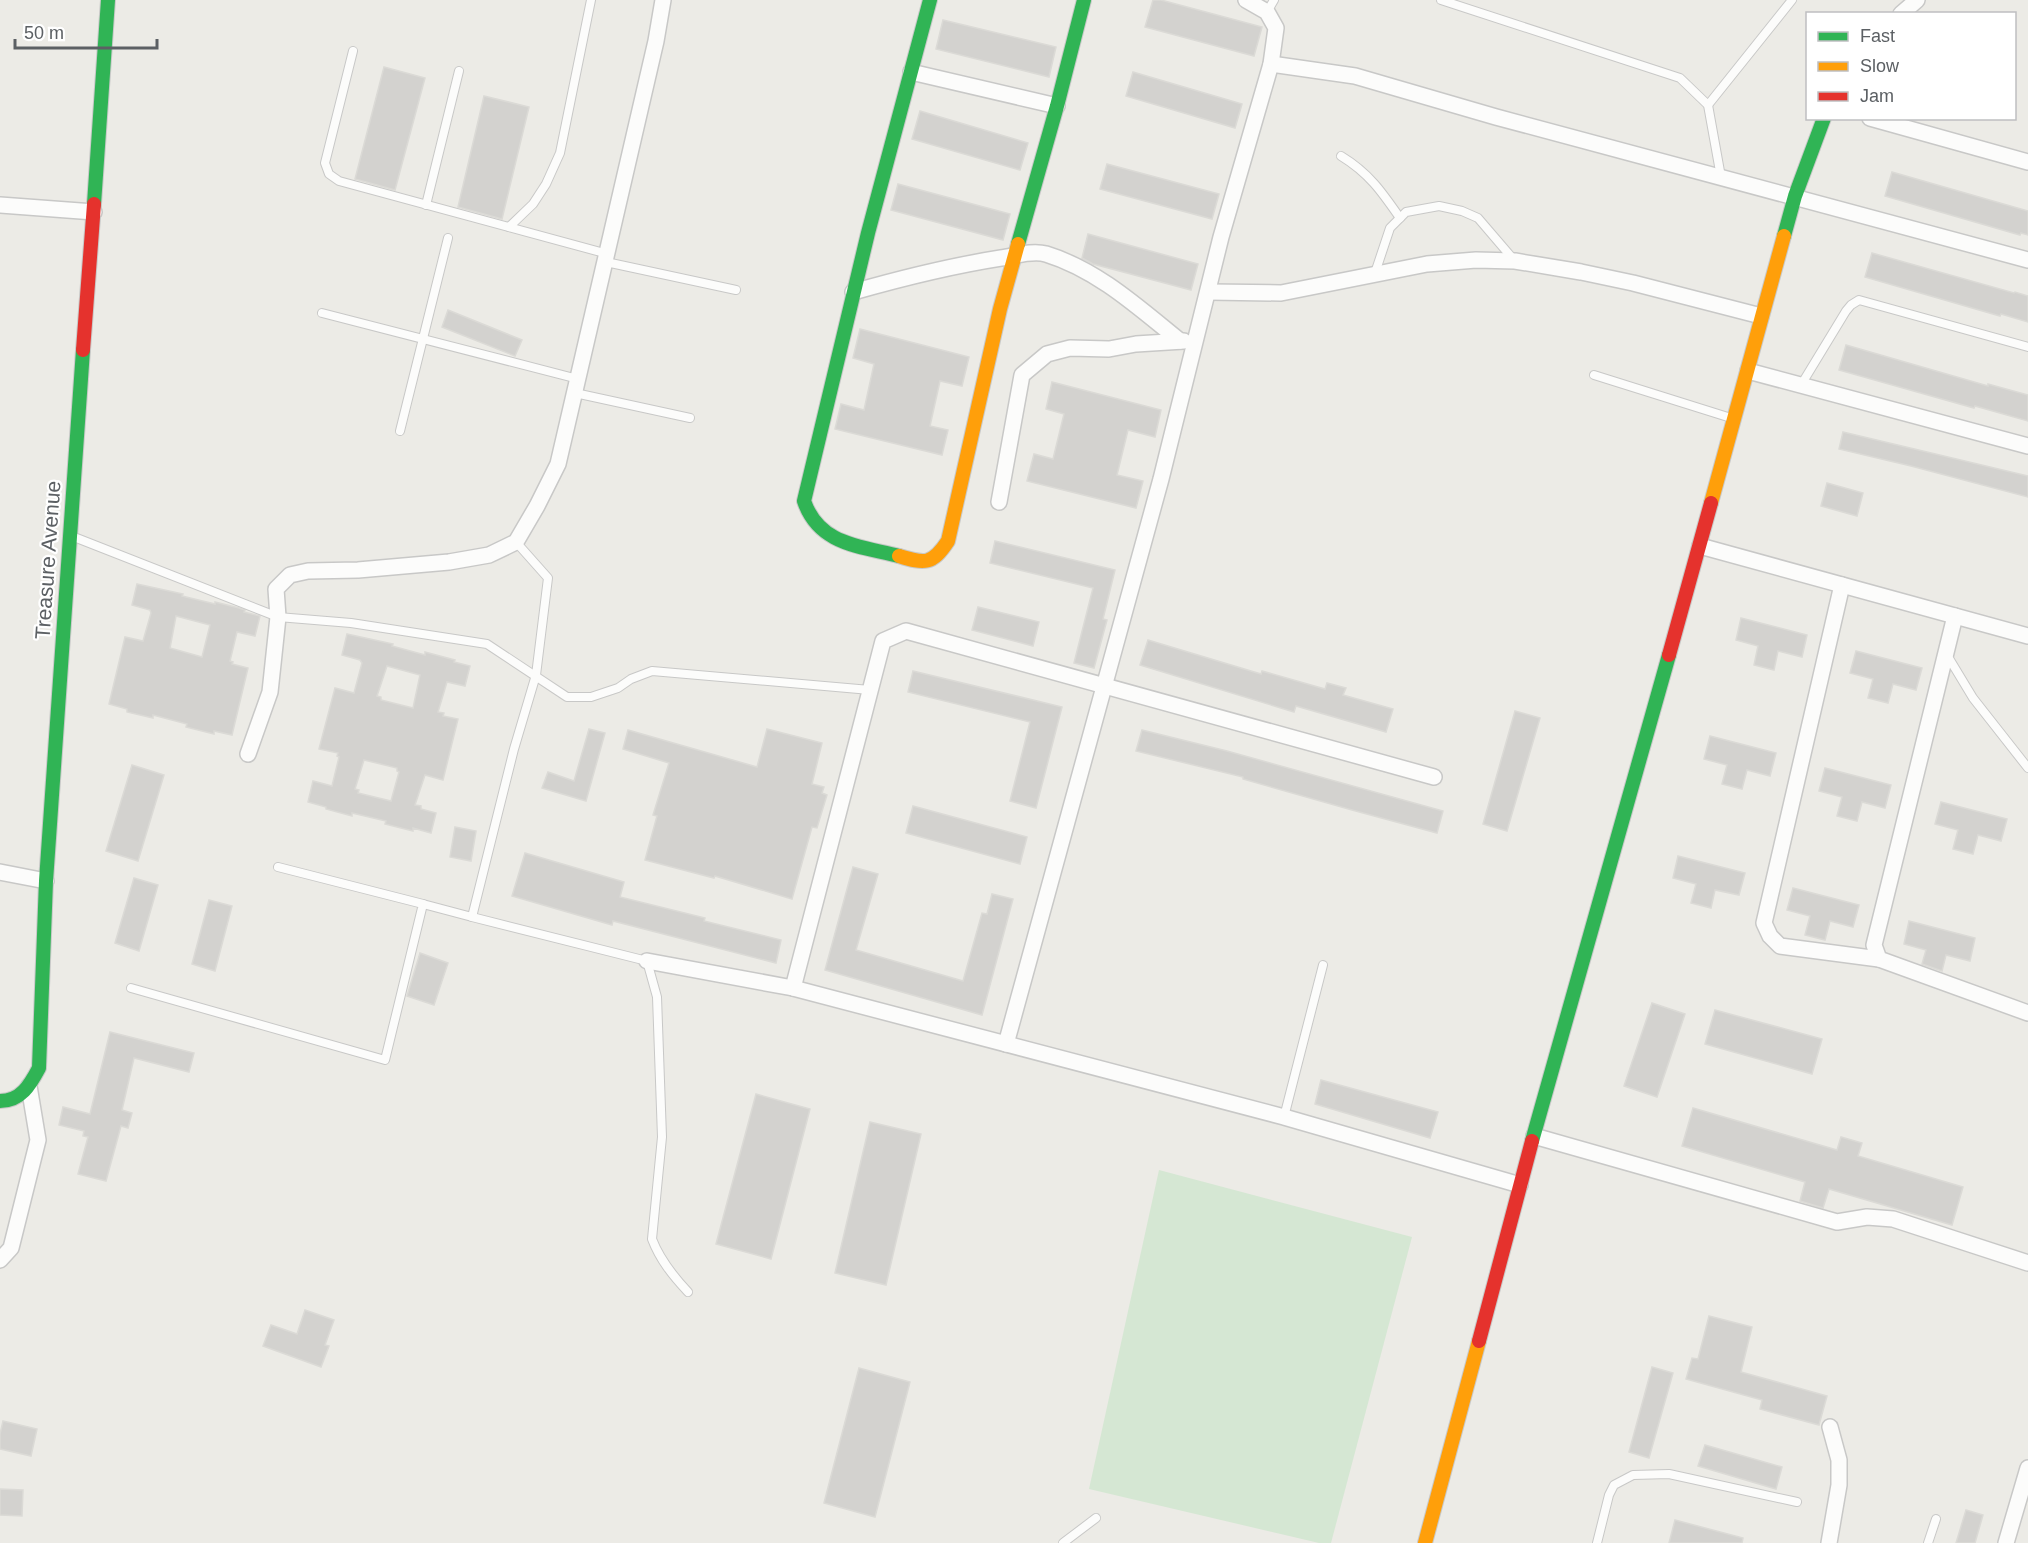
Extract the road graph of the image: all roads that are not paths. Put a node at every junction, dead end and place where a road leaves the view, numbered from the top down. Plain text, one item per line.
1 (108, 0) edge
2 (591, 0) edge
3 (930, 0) edge
4 (1084, 0) edge
5 (1246, 0) edge
6 (1441, 0) edge
7 (1792, 0) edge
8 (1917, 0) edge
9 (666, 2) edge
10 (1454, 2) edge
11 (1270, 6) edge
12 (1903, 12) edge
13 (353, 51) dead end
14 (1271, 64) junction
15 (459, 71) dead end
16 (911, 72) junction
17 (1708, 105) junction
18 (1058, 106) junction
19 (1823, 120) edge
20 (1877, 120) edge
21 (1341, 156) dead end
22 (2028, 162) edge
23 (1721, 177) junction
24 (1795, 196) junction
25 (0, 205) edge
26 (426, 205) junction
27 (94, 212) junction
28 (1400, 218) junction
29 (509, 227) junction
30 (448, 238) dead end
31 (1014, 256) junction
32 (607, 258) junction
33 (2028, 260) edge
34 (1515, 261) junction
35 (1375, 273) junction
36 (736, 290) dead end
37 (853, 292) junction
38 (1209, 292) junction
39 (322, 313) dead end
40 (1761, 316) junction
41 (423, 339) junction
42 (1196, 339) junction
43 (1180, 341) junction
44 (2028, 347) edge
45 (1748, 371) junction
46 (1594, 375) dead end
47 (1801, 385) junction
48 (577, 386) junction
49 (690, 418) dead end
50 (1735, 419) junction
51 (400, 431) dead end
52 (2028, 446) edge
53 (999, 502) dead end
54 (70, 535) junction
55 (516, 542) junction
56 (1700, 546) junction
57 (1842, 585) junction
58 (278, 616) junction
59 (1955, 616) junction
60 (2028, 636) edge
61 (1946, 654) junction
62 (536, 675) junction
63 (1104, 685) junction
64 (870, 690) junction
65 (248, 754) dead end
66 (2028, 768) edge
67 (1434, 777) dead end
68 (278, 867) dead end
69 (0, 872) edge
70 (46, 881) junction
71 (423, 904) junction
72 (472, 916) junction
73 (1879, 959) junction
74 (647, 961) junction
75 (1323, 965) dead end
76 (131, 988) dead end
77 (793, 988) junction
78 (2028, 1013) edge
79 (1006, 1044) junction
80 (29, 1086) junction
81 (0, 1101) edge
82 (1284, 1118) junction
83 (1534, 1136) junction
84 (1521, 1185) junction
85 (0, 1260) edge
86 (2028, 1263) edge
87 (688, 1292) dead end
88 (1830, 1427) dead end
89 (2028, 1468) edge
90 (1797, 1502) dead end
91 (1096, 1518) dead end
92 (1936, 1519) dead end
93 (1063, 1543) edge
94 (1425, 1543) edge
95 (1597, 1543) edge
96 (1829, 1543) edge
97 (1928, 1543) edge
98 (2006, 1543) edge

1 - 27 street, Treasure Avenue
2 - 29 lane
3 - 16 street
4 - 18 street
5 - 11 street
6 - 10 lane
7 - 17 lane
8 - 12 street
9 - 32 street
10 - 17 lane
11 - 14 street
13 - 26 lane
14 - 23 street
14 - 38 street
15 - 26 lane
16 - 18 street
16 - 37 street
17 - 23 lane
18 - 31 street
19 - 24 street
20 - 22 street
21 - 28 lane
23 - 24 street
24 - 33 street
24 - 40 street
25 - 27 street
26 - 29 lane
27 - 54 street, Treasure Avenue
28 - 34 lane
28 - 35 lane
29 - 32 lane
30 - 41 lane
31 - 37 street
31 - 37 street
31 - 43 street
32 - 36 lane
32 - 48 street
34 - 35 street
34 - 40 street
35 - 38 street
38 - 42 street
39 - 41 lane
40 - 45 street
41 - 48 lane
41 - 51 lane
42 - 43 street
42 - 63 street
43 - 53 street
44 - 47 lane
45 - 47 street
45 - 50 street
46 - 50 lane
47 - 52 street
48 - 49 lane
48 - 55 street
50 - 56 street
54 - 58 lane
54 - 70 street, Treasure Avenue
55 - 58 street
55 - 62 lane
56 - 57 street
56 - 83 street
57 - 59 street
57 - 73 street
58 - 62 lane
58 - 65 street
59 - 60 street
59 - 61 street
61 - 66 lane
61 - 73 street
62 - 64 lane
62 - 72 lane
63 - 64 street
63 - 67 street
63 - 79 street
64 - 77 street
68 - 71 lane
69 - 70 street
70 - 80 street, Treasure Avenue
71 - 72 lane
71 - 76 lane
72 - 74 lane
73 - 78 street
74 - 77 street
74 - 87 lane
75 - 82 lane
77 - 79 street
79 - 82 street
80 - 81 street
80 - 85 street
82 - 84 street
83 - 84 street
83 - 86 street
84 - 94 street
88 - 96 street
89 - 98 street
90 - 95 lane
91 - 93 lane
92 - 97 lane

